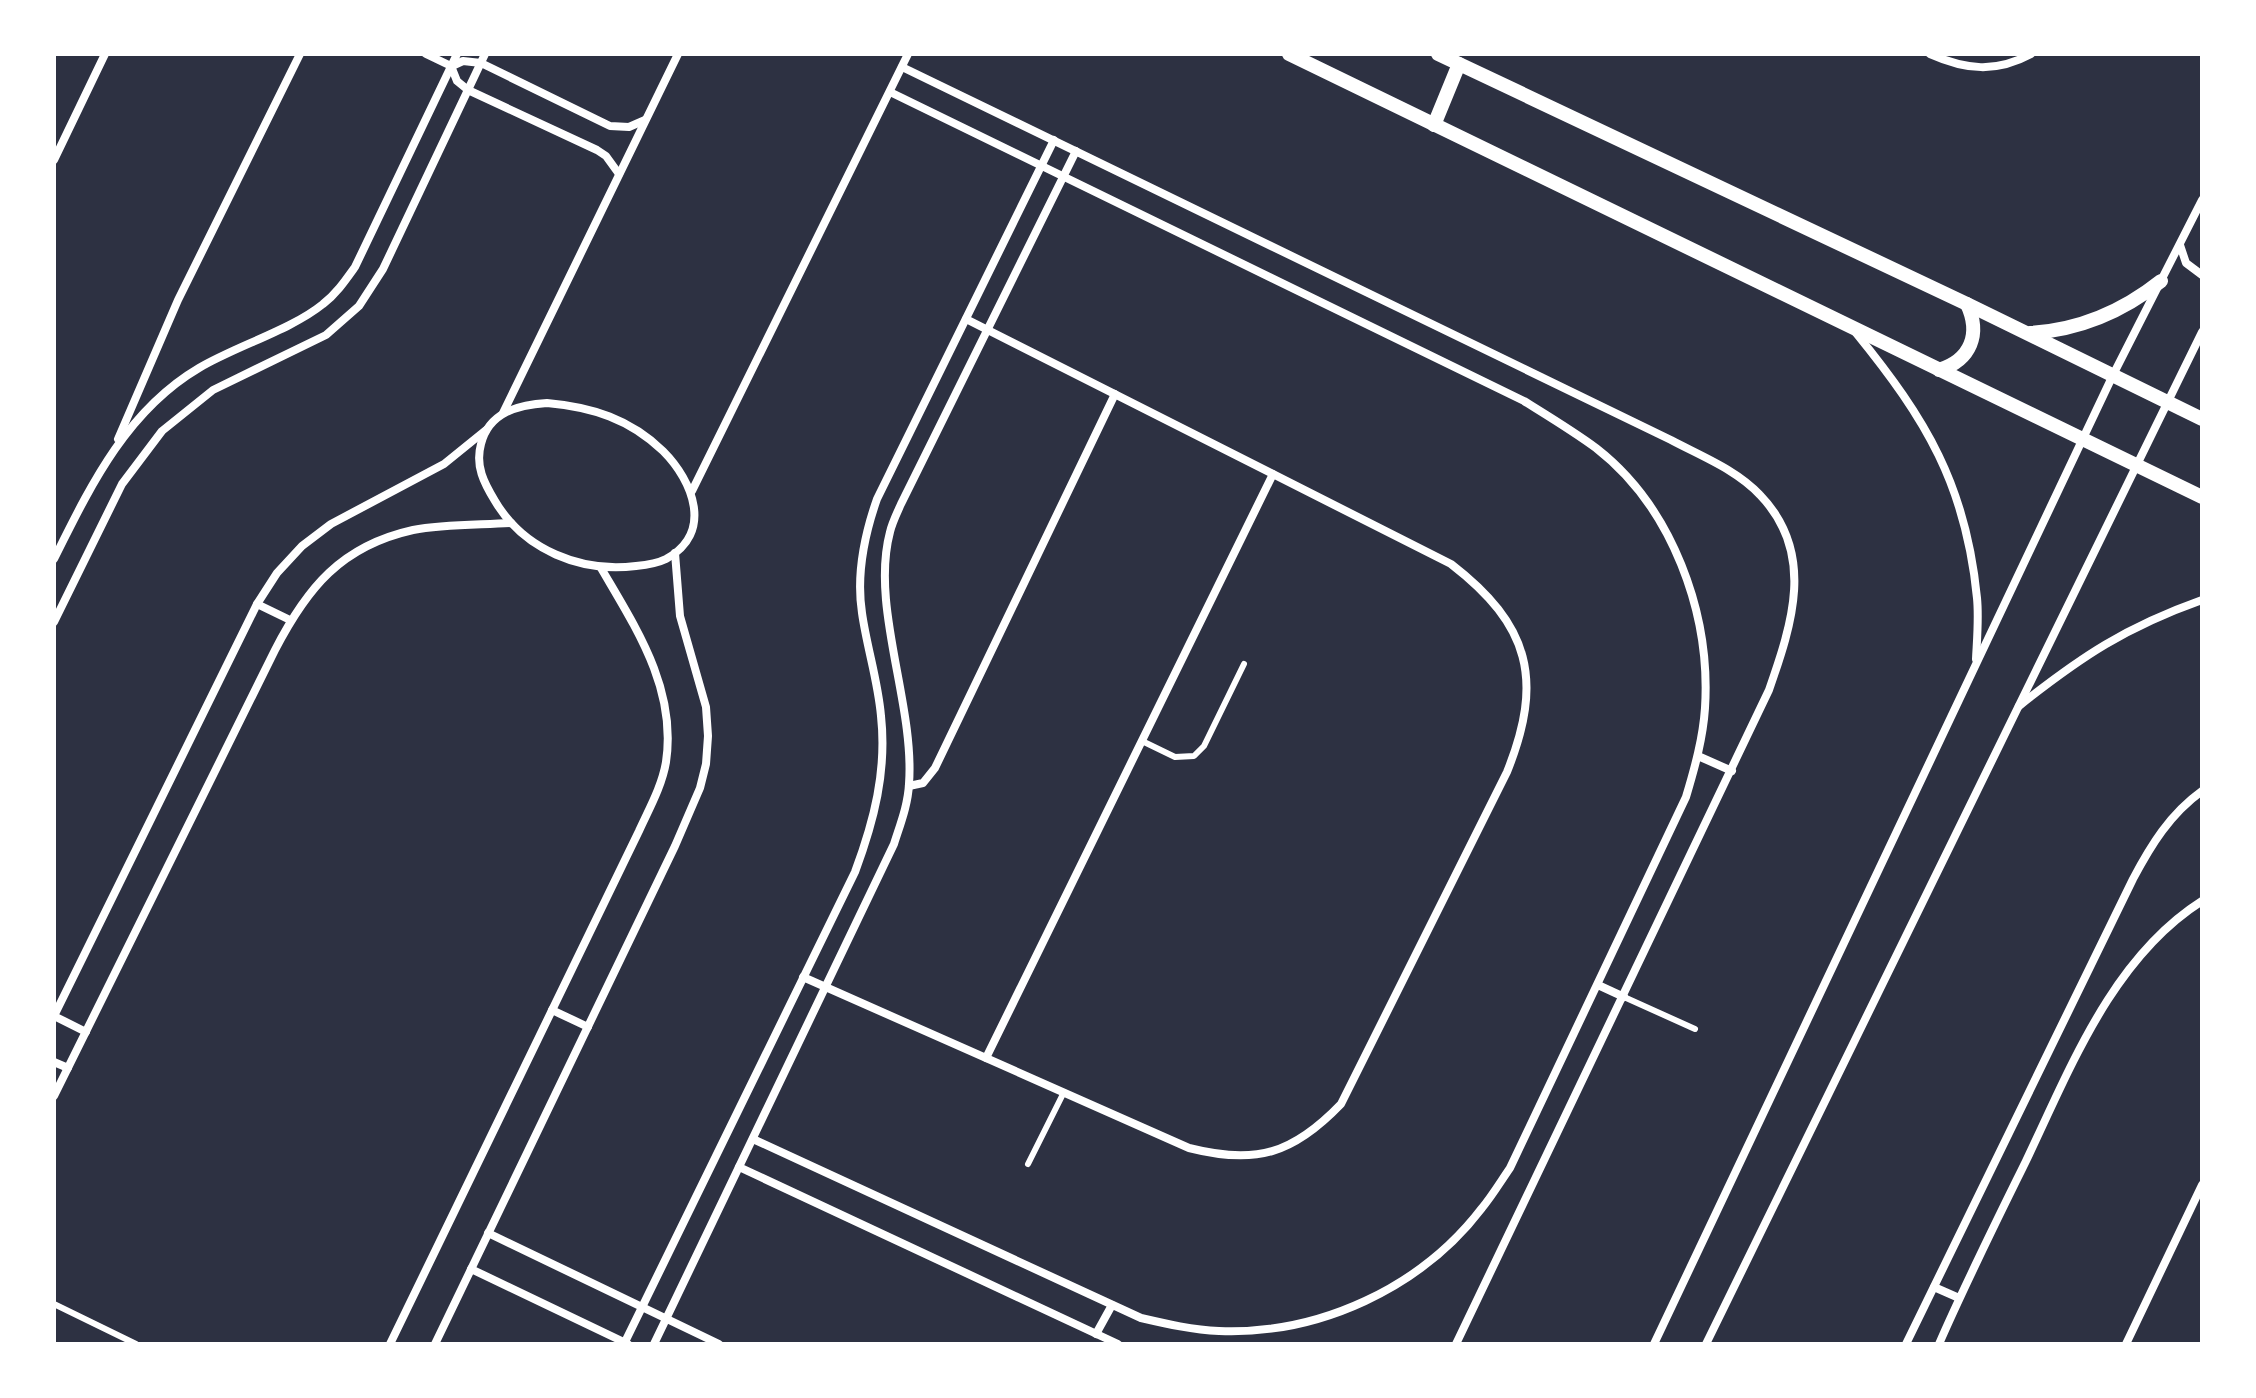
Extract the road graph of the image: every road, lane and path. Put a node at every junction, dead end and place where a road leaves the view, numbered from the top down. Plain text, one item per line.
1 (105, 54) edge
2 (300, 54) edge
3 (426, 54) edge
4 (457, 54) edge
5 (485, 54) edge
6 (678, 54) edge
7 (908, 54) edge
8 (1289, 54) edge
9 (1438, 54) edge
10 (1930, 54) edge
11 (2031, 54) edge
12 (481, 63) junction
13 (1459, 64) junction
14 (451, 66) junction
15 (902, 67) junction
16 (468, 90) junction
17 (890, 92) junction
18 (645, 120) junction
19 (1434, 125) junction
20 (54, 133) edge
21 (64, 138) junction
22 (1054, 140) junction
23 (1076, 151) junction
24 (54, 160) edge
25 (1041, 166) junction
26 (619, 174) junction
27 (1064, 177) junction
28 (2202, 200) edge
29 (2180, 244) junction
30 (2202, 275) edge
31 (2161, 281) junction
32 (1967, 304) junction
33 (966, 319) junction
34 (1850, 327) junction
35 (988, 330) junction
36 (2202, 332) edge
37 (2026, 333) junction
38 (1939, 370) junction
39 (2113, 375) junction
40 (1115, 394) junction
41 (2166, 401) junction
42 (503, 413) junction
43 (2202, 419) edge
44 (486, 430) junction
45 (2083, 439) junction
46 (115, 447) junction
47 (2137, 465) junction
48 (1273, 474) junction
49 (692, 491) junction
50 (2202, 497) edge
51 (511, 523) junction
52 (675, 553) junction
53 (54, 559) edge
54 (601, 568) junction
55 (2202, 600) edge
56 (257, 604) junction
57 (58, 605) edge
58 (290, 620) junction
59 (54, 622) edge
60 (1976, 662) junction
61 (1244, 664) dead end
62 (2015, 709) junction
63 (1142, 741) junction
64 (1698, 756) junction
65 (1732, 771) junction
66 (909, 786) junction
67 (2202, 791) edge
68 (2202, 901) edge
69 (803, 977) junction
70 (1598, 985) junction
71 (827, 988) junction
72 (1624, 997) junction
73 (552, 1010) junction
74 (54, 1016) edge
75 (588, 1027) junction
76 (1695, 1029) dead end
77 (86, 1032) junction
78 (986, 1058) junction
79 (54, 1062) edge
80 (68, 1068) junction
81 (1064, 1092) junction
82 (54, 1096) edge
83 (753, 1139) junction
84 (1028, 1164) dead end
85 (739, 1167) junction
86 (2202, 1185) edge
87 (488, 1233) junction
88 (471, 1269) junction
89 (1934, 1287) junction
90 (1959, 1298) junction
91 (54, 1304) edge
92 (1112, 1305) junction
93 (642, 1307) junction
94 (666, 1319) junction
95 (1096, 1334) junction
96 (626, 1343) edge
97 (136, 1344) edge
98 (390, 1344) edge
99 (435, 1344) edge
100 (654, 1344) edge
101 (719, 1344) edge
102 (1118, 1344) edge
103 (1456, 1344) edge
104 (1654, 1344) edge
105 (1706, 1344) edge
106 (1906, 1344) edge
107 (1939, 1344) edge
108 (2126, 1344) edge

1 - 21 street
2 - 46 street
3 - 14 street
4 - 14 street
5 - 12 street
6 - 18 street
7 - 15 street
8 - 19 street
9 - 13 street
10 - 11 street
12 - 14 street
12 - 16 street
12 - 18 street
13 - 19 street
13 - 32 street
14 - 16 street
14 - 46 street
15 - 17 street
15 - 22 street
16 - 26 street
16 - 57 street
17 - 25 street
17 - 49 street
18 - 26 street
19 - 34 street
20 - 21 lane
21 - 24 street
22 - 23 street
22 - 25 street
23 - 27 street
23 - 65 street
25 - 27 street
25 - 33 street
26 - 42 street
27 - 35 street
27 - 64 street
28 - 29 street
29 - 30 street
29 - 31 street
31 - 37 street
31 - 39 street
32 - 37 street
32 - 38 street
33 - 35 street
33 - 69 street
34 - 38 street
34 - 60 street
35 - 40 street
35 - 66 street
36 - 41 street
37 - 39 street
38 - 45 street
39 - 41 street
39 - 45 street
40 - 48 street
40 - 66 street
41 - 43 street
41 - 47 street
42 - 44 street
42 - 49 street
44 - 51 street
44 - 56 street
45 - 47 street
45 - 60 street
46 - 53 street
47 - 50 street
47 - 62 street
48 - 63 street
48 - 81 street
49 - 52 street
51 - 54 street
51 - 58 street
52 - 54 street
52 - 75 street
54 - 73 street
55 - 62 street
56 - 58 street
56 - 74 street
57 - 59 street
58 - 77 street
60 - 104 street
61 - 63 lane
62 - 105 street
63 - 78 street
64 - 65 street
64 - 70 street
65 - 72 street
66 - 71 street
67 - 89 street
68 - 90 street
69 - 71 street
69 - 93 street
70 - 72 street
70 - 92 street
71 - 78 street
71 - 83 street
72 - 76 lane
72 - 103 street
73 - 75 street
73 - 98 street
74 - 77 street
75 - 87 street
77 - 80 street
78 - 81 street
79 - 80 street
80 - 82 street
81 - 84 lane
83 - 85 street
83 - 92 street
85 - 94 street
85 - 95 street
86 - 108 street
87 - 88 street
87 - 93 street
88 - 96 street
88 - 99 street
89 - 90 street
89 - 106 street
90 - 107 street
91 - 97 lane
92 - 95 street
93 - 94 street
93 - 96 street
94 - 100 street
94 - 101 street
95 - 102 street

